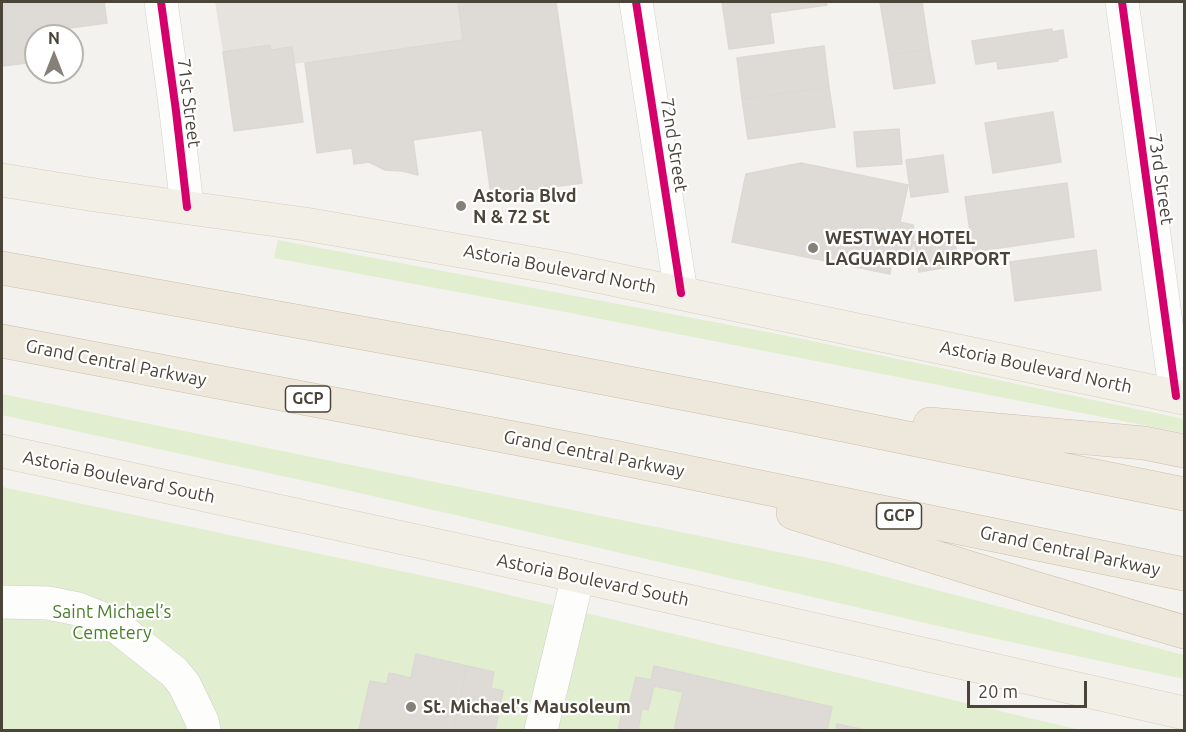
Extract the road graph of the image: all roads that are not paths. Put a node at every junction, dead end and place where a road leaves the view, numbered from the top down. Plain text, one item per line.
1 (161, 2) edge
2 (636, 2) edge
3 (1122, 2) edge
4 (2, 180) edge
5 (187, 207) junction
6 (2, 268) edge
7 (681, 292) junction
8 (2, 341) edge
9 (1180, 397) edge
10 (769, 410) junction
11 (1185, 451) edge
12 (2, 452) edge
13 (614, 457) junction
14 (1185, 494) edge
15 (1185, 574) edge
16 (578, 576) junction
17 (2, 602) edge
18 (1185, 632) edge
19 (1185, 713) edge
20 (204, 730) edge
21 (541, 730) edge

1 - 5 street, 71st Street
2 - 7 street, 72nd Street
3 - 9 street, 73rd Street
4 - 5 main road, Astoria Boulevard North
5 - 7 main road, Astoria Boulevard North
6 - 10 highway
7 - 9 main road, Astoria Boulevard North
8 - 13 highway, Grand Central Parkway / GCP
10 - 11 highway
10 - 14 highway
12 - 16 main road, Astoria Boulevard South
13 - 15 highway, Grand Central Parkway / GCP
13 - 18 highway
16 - 19 main road, Astoria Boulevard South
16 - 21 street
17 - 20 street

